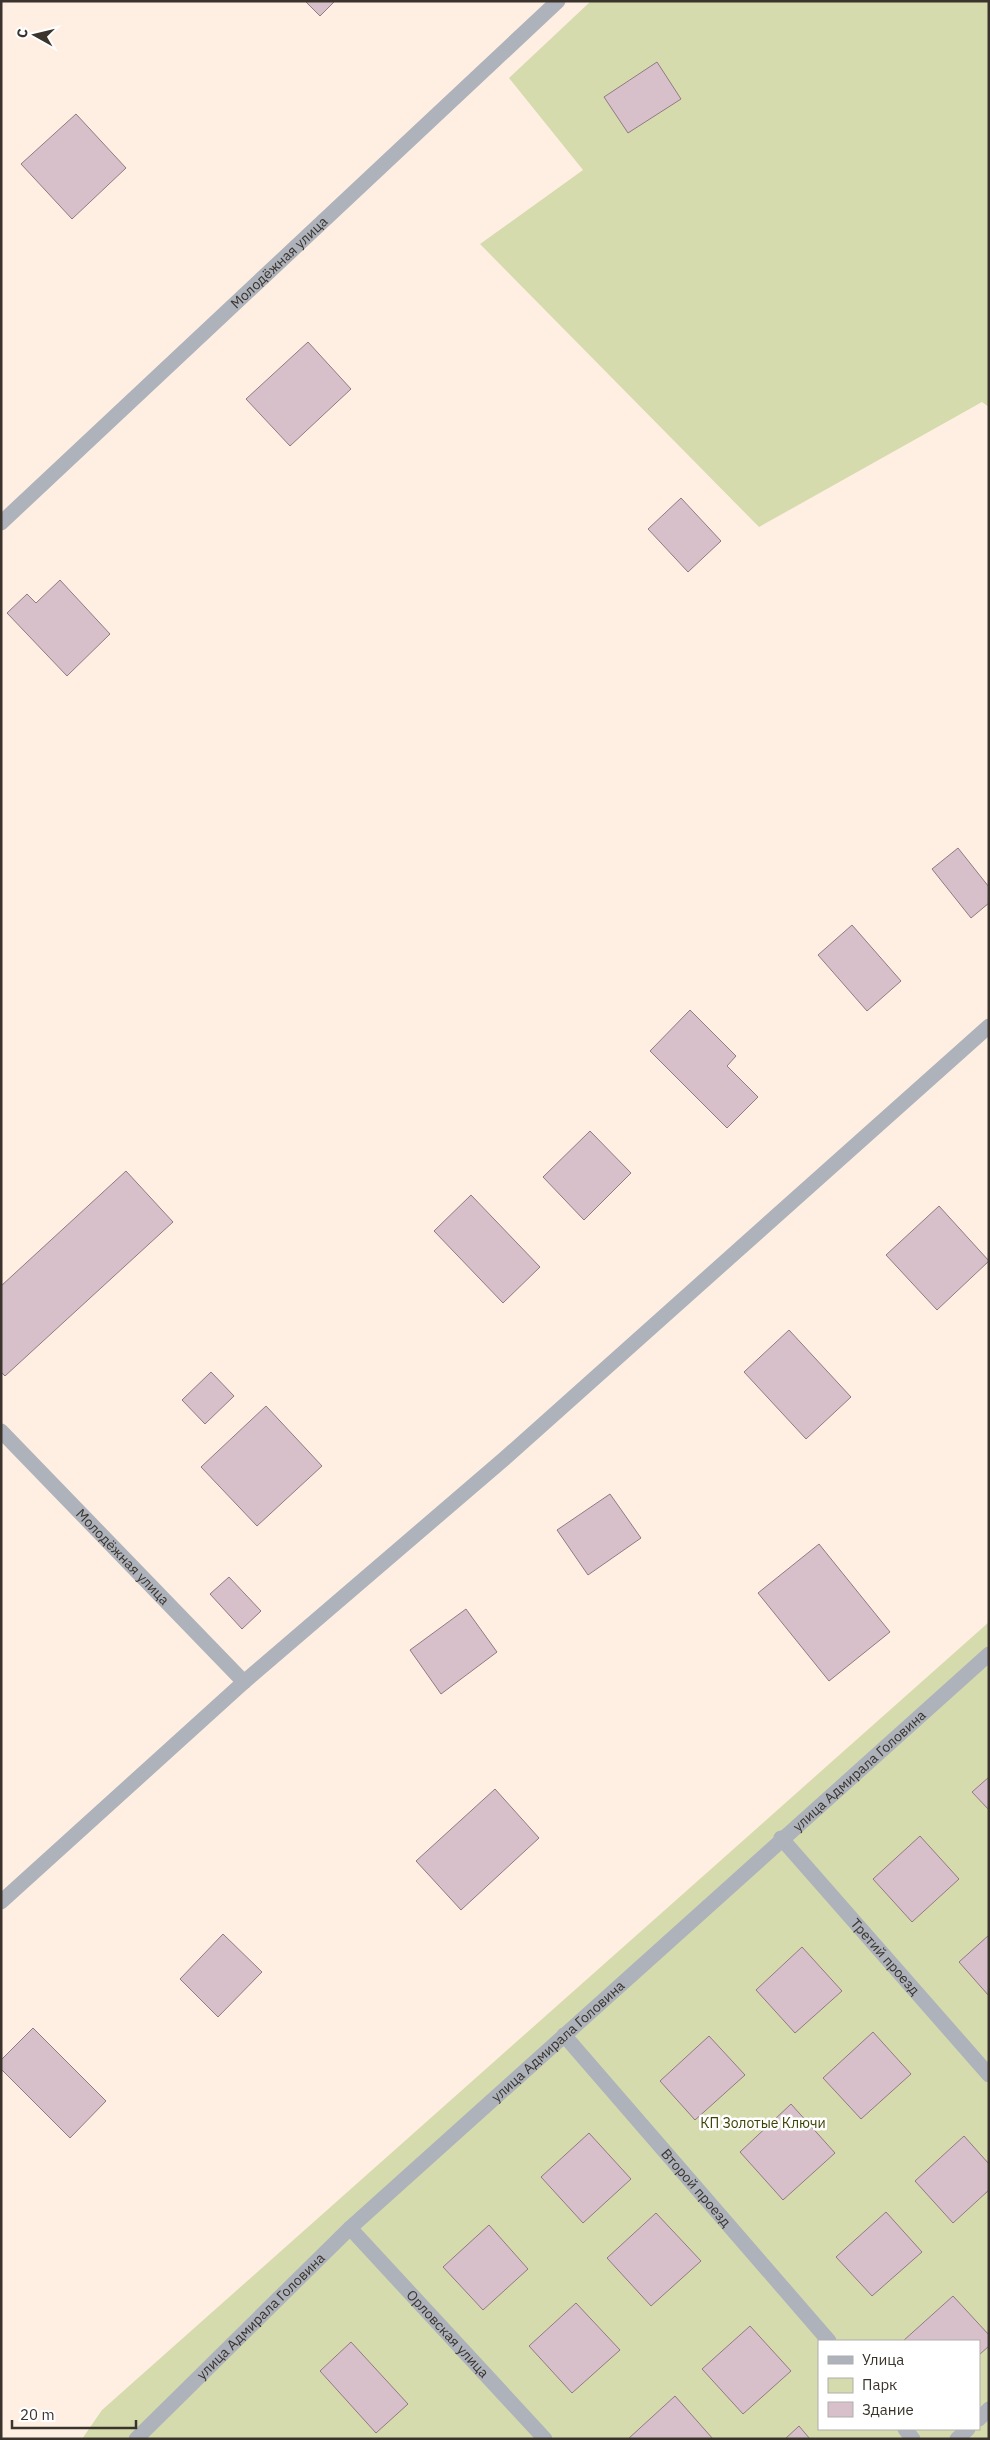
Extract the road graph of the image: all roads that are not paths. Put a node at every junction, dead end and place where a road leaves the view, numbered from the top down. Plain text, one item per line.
1 (558, 1) edge
2 (1, 523) edge
3 (989, 1026) edge
4 (1, 1431) edge
5 (989, 1654) edge
6 (244, 1682) junction
7 (782, 1838) junction
8 (1, 1902) edge
9 (564, 2035) junction
10 (989, 2075) edge
11 (350, 2228) junction
12 (828, 2340) edge
13 (967, 2430) edge
14 (136, 2439) edge
15 (545, 2439) edge
16 (957, 2439) edge

1 - 2 street, Молодёжная улица
3 - 6 street
4 - 6 street, Молодёжная улица
5 - 7 street, улица Адмирала Головина
6 - 8 street
7 - 9 street, улица Адмирала Головина
7 - 10 street, Третий проезд
9 - 11 street, улица Адмирала Головина
9 - 12 street, Второй проезд
11 - 14 street, улица Адмирала Головина
11 - 15 street, Орловская улица
13 - 16 street

